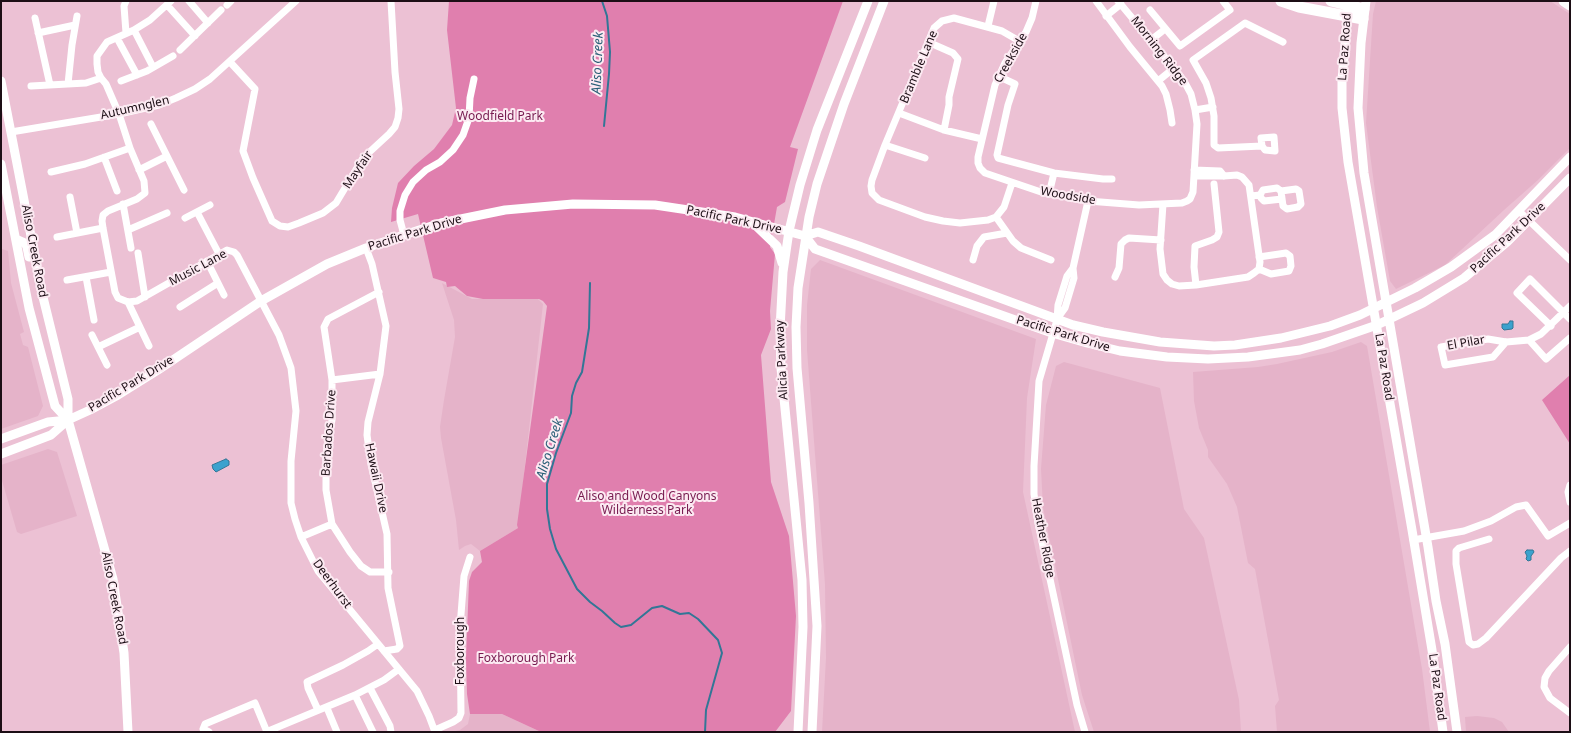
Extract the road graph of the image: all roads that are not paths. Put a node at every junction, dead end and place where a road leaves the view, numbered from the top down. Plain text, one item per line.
1 (126, 1) edge
2 (189, 1) edge
3 (296, 1) edge
4 (391, 1) edge
5 (868, 1) edge
6 (884, 1) edge
7 (994, 1) edge
8 (1036, 1) edge
9 (1096, 1) edge
10 (1223, 1) edge
11 (1281, 1) edge
12 (1331, 1) edge
13 (1564, 1) edge
14 (1119, 2) edge
15 (169, 3) edge
16 (1570, 4) edge
17 (1348, 7) edge
18 (221, 10) dead end
19 (1150, 10) dead end
20 (1364, 10) edge
21 (77, 16) dead end
22 (1106, 16) junction
23 (35, 18) dead end
24 (208, 23) junction
25 (75, 25) junction
26 (988, 26) junction
27 (1165, 29) junction
28 (134, 30) junction
29 (38, 33) junction
30 (126, 33) junction
31 (195, 36) junction
32 (117, 38) junction
33 (1151, 40) junction
34 (928, 42) junction
35 (1020, 42) junction
36 (1283, 42) dead end
37 (180, 50) dead end
38 (173, 56) dead end
39 (230, 62) junction
40 (153, 67) junction
41 (1174, 68) junction
42 (136, 75) junction
43 (998, 76) junction
44 (101, 78) junction
45 (474, 79) dead end
46 (1, 81) edge
47 (121, 81) dead end
48 (1158, 81) junction
49 (68, 84) junction
50 (50, 85) junction
51 (31, 86) dead end
52 (1213, 107) junction
53 (1195, 110) junction
54 (899, 113) junction
55 (119, 114) junction
56 (151, 124) dead end
57 (1172, 124) dead end
58 (944, 130) junction
59 (11, 132) junction
60 (1, 134) edge
61 (982, 139) junction
62 (885, 145) junction
63 (1262, 146) dead end
64 (130, 148) junction
65 (168, 156) junction
66 (104, 157) junction
67 (1570, 157) edge
68 (925, 158) dead end
69 (1, 164) edge
70 (139, 170) junction
71 (51, 172) dead end
72 (1054, 173) junction
73 (1194, 173) junction
74 (1570, 178) edge
75 (1112, 179) dead end
76 (1012, 182) junction
77 (1214, 184) dead end
78 (184, 190) dead end
79 (117, 191) dead end
80 (1281, 191) junction
81 (1049, 194) junction
82 (1260, 195) junction
83 (1251, 196) junction
84 (70, 197) dead end
85 (1190, 199) joint
86 (1282, 199) junction
87 (1088, 201) junction
88 (123, 204) junction
89 (1163, 204) junction
90 (210, 205) dead end
91 (1519, 211) junction
92 (197, 212) junction
93 (167, 213) dead end
94 (996, 217) junction
95 (185, 218) dead end
96 (1529, 220) junction
97 (750, 221) junction
98 (103, 228) junction
99 (128, 230) junction
100 (789, 231) junction
101 (77, 233) junction
102 (1007, 233) junction
103 (407, 234) junction
104 (805, 236) junction
105 (58, 237) dead end
106 (16, 239) junction
107 (1161, 240) junction
108 (132, 248) dead end
109 (366, 248) junction
110 (138, 254) dead end
111 (219, 254) junction
112 (1259, 257) junction
113 (973, 260) dead end
114 (1051, 260) dead end
115 (1570, 260) edge
116 (207, 261) junction
117 (1259, 269) junction
118 (783, 270) junction
119 (111, 272) junction
120 (86, 277) junction
121 (1115, 277) dead end
122 (67, 280) dead end
123 (218, 282) junction
124 (1196, 285) junction
125 (379, 292) junction
126 (42, 293) junction
127 (224, 294) dead end
128 (145, 297) junction
129 (261, 301) junction
130 (128, 302) junction
131 (1386, 302) junction
132 (1570, 306) edge
133 (180, 307) dead end
134 (1373, 308) junction
135 (1564, 312) junction
136 (1389, 319) junction
137 (1570, 319) edge
138 (94, 320) dead end
139 (1057, 320) junction
140 (1377, 325) junction
141 (1551, 326) junction
142 (140, 327) junction
143 (1052, 333) junction
144 (92, 335) dead end
145 (1570, 338) edge
146 (1529, 340) junction
147 (1258, 342) junction
148 (1506, 342) junction
149 (150, 346) dead end
150 (98, 347) junction
151 (1198, 359) junction
152 (107, 365) dead end
153 (380, 374) junction
154 (332, 380) junction
155 (68, 420) junction
156 (1, 439) edge
157 (1, 454) edge
158 (1570, 485) edge
159 (1570, 502) edge
160 (1570, 523) edge
161 (332, 524) junction
162 (301, 537) junction
163 (1427, 537) junction
164 (1489, 539) dead end
165 (1413, 540) junction
166 (1570, 551) edge
167 (470, 557) dead end
168 (389, 572) junction
169 (378, 644) junction
170 (1570, 648) edge
171 (384, 651) junction
172 (399, 669) junction
173 (370, 688) junction
174 (355, 696) junction
175 (327, 708) junction
176 (318, 710) junction
177 (1570, 713) edge
178 (435, 731) edge
179 (128, 732) edge
180 (208, 732) edge
181 (267, 732) edge
182 (337, 732) edge
183 (373, 732) edge
184 (391, 732) edge
185 (798, 732) edge
186 (812, 732) edge
187 (1085, 732) edge
188 (1443, 732) edge
189 (1457, 732) edge

1 - 30 street
2 - 24 street
3 - 39 street, Autumnglen
4 - 39 street, Mayfair
5 - 100 main road, Alicia Parkway
6 - 104 main road, Alicia Parkway
7 - 26 street
8 - 35 street, Creekside
9 - 22 street
10 - 27 street
11 - 17 highway
12 - 17 highway
13 - 16 highway
14 - 22 street
14 - 33 street, Morning Ridge
15 - 28 street
15 - 31 street
17 - 20 highway
17 - 134 main road, La Paz Road
18 - 24 street
19 - 27 street
20 - 131 main road, La Paz Road
21 - 25 street
22 - 48 street
23 - 29 street
24 - 31 street
25 - 29 street
25 - 49 street
26 - 34 street, Bramble Lane
26 - 35 street, Bramble Lane
27 - 33 street
28 - 30 street
28 - 40 street
29 - 50 street
30 - 32 street
31 - 37 street
32 - 42 street
32 - 44 street
33 - 41 street, Morning Ridge
34 - 54 street, Bramble Lane
34 - 58 street
35 - 43 street, Creekside
36 - 52 street
38 - 40 street
39 - 55 street, Autumnglen
40 - 42 street
41 - 48 street
41 - 53 street, Morning Ridge
42 - 47 street
43 - 61 street, Creekside
43 - 72 street
44 - 49 street
44 - 55 street
45 - 103 street
46 - 59 main road, Aliso Creek Road
48 - 57 street
49 - 50 street
50 - 51 street
52 - 53 street
52 - 63 street
53 - 73 street, Morning Ridge
54 - 58 street
54 - 62 street, Bramble Lane
55 - 59 street, Autumnglen
55 - 64 street
56 - 65 street
58 - 61 street
59 - 60 main road
59 - 126 main road, Aliso Creek Road
61 - 76 street, Woodside
62 - 68 street
62 - 94 street, Bramble Lane
64 - 66 street
64 - 70 street
65 - 70 street
65 - 78 street
66 - 71 street
66 - 79 street
67 - 91 main road, Pacific Park Drive
69 - 106 main road, Aliso Creek Road
70 - 88 street
72 - 75 street
72 - 81 street
73 - 83 street
73 - 85 street, Morning Ridge
74 - 96 main road, Pacific Park Drive
76 - 81 street, Woodside
76 - 94 street
77 - 124 street
80 - 82 street
80 - 86 street
80 - 86 street
81 - 87 street, Woodside
82 - 83 street
82 - 86 street
83 - 112 street
84 - 101 street
85 - 89 street, Woodside
87 - 89 street, Woodside
87 - 139 street, Heather Ridge
88 - 98 street
88 - 99 street
89 - 107 street
90 - 92 street
91 - 96 street
91 - 131 main road, Pacific Park Drive
92 - 95 street
92 - 111 street
93 - 99 street
94 - 102 street
96 - 115 street
96 - 136 main road, Pacific Park Drive
97 - 100 main road, Pacific Park Drive
97 - 103 main road, Pacific Park Drive
97 - 118 main road
98 - 101 street
98 - 119 street
99 - 108 street
100 - 104 main road, Pacific Park Drive
100 - 118 main road, Alicia Parkway
101 - 105 street
102 - 113 street
102 - 114 street
103 - 109 main road, Pacific Park Drive
104 - 139 main road, Pacific Park Drive
104 - 143 main road, Pacific Park Drive
104 - 186 main road, Alicia Parkway
106 - 126 main road
106 - 155 main road, Aliso Creek Road
107 - 121 street
107 - 124 street
109 - 125 street, Hawaii Drive
109 - 129 main road, Pacific Park Drive
110 - 128 street
111 - 116 street, Music Lane
111 - 129 street, Music Lane
112 - 117 street
112 - 117 street
116 - 123 street
116 - 128 street, Music Lane
117 - 124 street
118 - 185 main road, Alicia Parkway
119 - 120 street
119 - 130 street
120 - 122 street
120 - 138 street
123 - 127 street
123 - 133 street
125 - 153 street, Hawaii Drive
125 - 154 street, Barbados Drive
126 - 155 main road, Aliso Creek Road
128 - 130 street, Music Lane
129 - 155 main road, Pacific Park Drive
129 - 162 street, Deerhurst
130 - 142 street
131 - 134 main road, Pacific Park Drive
131 - 136 main road, La Paz Road
132 - 135 street, El Pilar
134 - 140 main road, La Paz Road
134 - 147 main road, Pacific Park Drive
135 - 137 street
135 - 141 street, El Pilar
135 - 141 street
136 - 140 main road, Pacific Park Drive
136 - 163 main road, La Paz Road
139 - 143 street, Heather Ridge
139 - 147 main road, Pacific Park Drive
140 - 151 main road, Pacific Park Drive
140 - 165 main road, La Paz Road
141 - 146 street, El Pilar
142 - 149 street
142 - 150 street
143 - 151 main road, Pacific Park Drive
143 - 187 street, Heather Ridge
144 - 150 street
145 - 146 street
146 - 148 street, El Pilar
147 - 151 main road
148 - 148 street, El Pilar
150 - 152 street
153 - 154 street
153 - 168 street, Hawaii Drive
154 - 161 street, Barbados Drive
155 - 156 main road, Pacific Park Drive
155 - 157 main road, Pacific Park Drive
155 - 179 main road, Aliso Creek Road
158 - 159 street
160 - 163 street
161 - 162 street
161 - 168 street, Barbados Drive
162 - 169 street, Deerhurst
163 - 165 street
163 - 189 main road, La Paz Road
164 - 166 street
165 - 188 main road, La Paz Road
167 - 178 street, Foxborough
168 - 171 street, Hawaii Drive
169 - 171 street, Deerhurst
169 - 176 street
170 - 177 street
171 - 172 street, Deerhurst
172 - 173 street
172 - 178 street, Deerhurst
173 - 174 street
173 - 184 street
174 - 175 street
174 - 183 street
175 - 176 street
175 - 182 street
176 - 181 street
180 - 181 street

